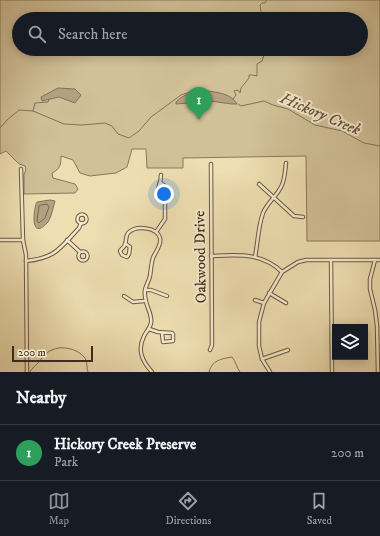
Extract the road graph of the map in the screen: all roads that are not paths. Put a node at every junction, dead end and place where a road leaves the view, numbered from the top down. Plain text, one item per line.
1 (286, 163) dead end
2 (211, 164) dead end
3 (21, 169) dead end
4 (161, 175) dead end
5 (161, 183) junction
6 (259, 184) dead end
7 (273, 197) junction
8 (163, 199) junction
9 (303, 217) dead end
10 (81, 224) dead end
11 (156, 232) junction
12 (0, 240) edge
13 (23, 240) junction
14 (67, 240) junction
15 (126, 244) junction
16 (80, 252) dead end
17 (211, 256) junction
18 (255, 257) junction
19 (331, 260) junction
20 (375, 260) junction
21 (380, 260) edge
22 (26, 261) junction
23 (282, 272) junction
24 (145, 290) junction
25 (269, 293) junction
26 (124, 296) dead end
27 (167, 296) dead end
28 (255, 300) dead end
29 (144, 301) junction
30 (264, 303) junction
31 (286, 303) dead end
32 (148, 329) junction
33 (162, 332) junction
34 (210, 350) dead end
35 (288, 350) dead end
36 (262, 360) junction
37 (27, 372) edge
38 (152, 372) edge
39 (270, 372) edge
40 (332, 372) edge
41 (378, 372) edge

1 - 7 street
2 - 17 street, Oakwood Drive
3 - 13 street
4 - 5 street
5 - 8 street
5 - 8 street
6 - 7 street
7 - 9 street
7 - 18 street
8 - 11 street
10 - 14 street
11 - 15 street
11 - 24 street
12 - 13 street
13 - 22 street
14 - 16 street
14 - 22 street
15 - 15 street
17 - 18 street
17 - 34 street, Oakwood Drive
18 - 23 street
19 - 20 street
19 - 23 street
19 - 40 street
20 - 21 street
20 - 41 street
22 - 37 street
23 - 25 street
24 - 27 street
24 - 29 street
25 - 30 street
25 - 31 street
26 - 29 street
28 - 30 street
29 - 32 street
30 - 36 street
32 - 33 street
32 - 38 street
33 - 33 street
35 - 36 street
36 - 39 street

